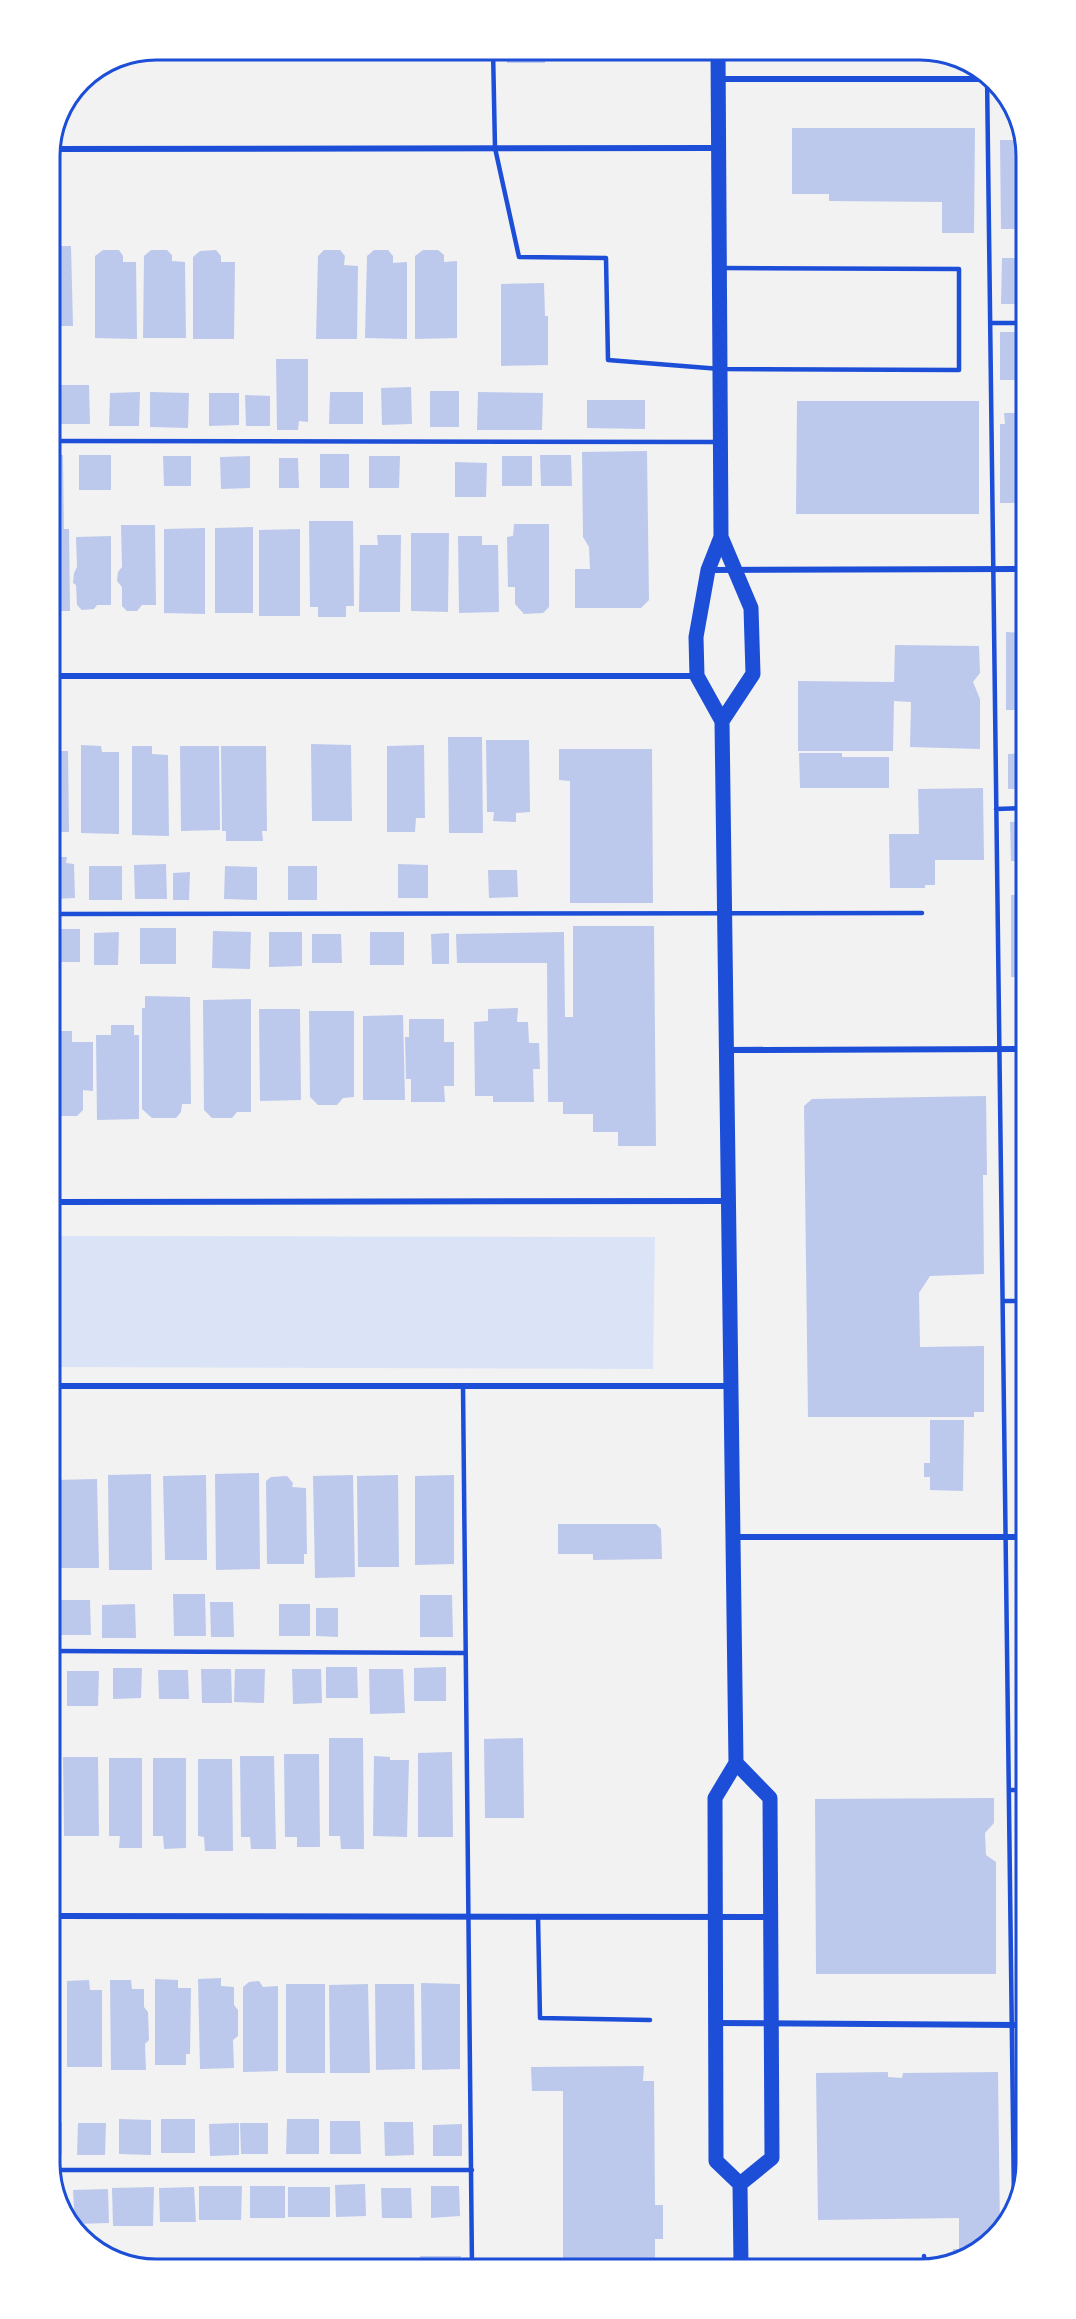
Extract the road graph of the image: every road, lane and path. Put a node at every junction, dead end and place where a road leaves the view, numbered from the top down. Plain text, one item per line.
1 (493, 60) edge
2 (718, 60) edge
3 (976, 78) edge
4 (718, 80) junction
5 (988, 88) edge
6 (495, 148) junction
7 (719, 148) junction
8 (60, 149) edge
9 (719, 268) junction
10 (990, 323) junction
11 (1016, 323) edge
12 (720, 369) junction
13 (60, 441) edge
14 (720, 442) junction
15 (721, 537) junction
16 (734, 569) junction
17 (993, 569) junction
18 (1016, 569) edge
19 (708, 570) junction
20 (60, 676) edge
21 (697, 676) junction
22 (722, 722) junction
23 (996, 808) junction
24 (1016, 808) edge
25 (922, 913) dead end
26 (60, 914) edge
27 (724, 914) junction
28 (999, 1049) junction
29 (1016, 1049) edge
30 (725, 1050) junction
31 (728, 1201) junction
32 (60, 1202) edge
33 (1016, 1300) edge
34 (1003, 1301) junction
35 (60, 1386) edge
36 (463, 1386) junction
37 (730, 1386) junction
38 (733, 1537) junction
39 (1006, 1537) junction
40 (1016, 1537) edge
41 (60, 1651) edge
42 (465, 1653) junction
43 (736, 1763) junction
44 (1009, 1790) junction
45 (1016, 1790) edge
46 (60, 1916) edge
47 (469, 1916) junction
48 (538, 1916) junction
49 (715, 1916) junction
50 (771, 1917) junction
51 (650, 2020) dead end
52 (716, 2023) junction
53 (772, 2025) junction
54 (1012, 2025) junction
55 (1016, 2025) edge
56 (61, 2170) edge
57 (472, 2170) junction
58 (1014, 2183) edge
59 (740, 2184) junction
60 (472, 2259) edge
61 (741, 2259) edge

1 - 6 lane
2 - 4 main road
3 - 4 street
4 - 7 main road
5 - 10 lane
6 - 7 street
6 - 8 street
6 - 12 lane
7 - 9 main road
9 - 12 main road
9 - 12 lane
10 - 11 lane
10 - 17 lane
12 - 14 main road
13 - 14 lane
14 - 15 main road
15 - 16 main road
15 - 19 main road
16 - 17 street
16 - 19 street
16 - 22 main road
17 - 18 street
17 - 23 lane
19 - 21 main road
20 - 21 street
21 - 22 main road
22 - 27 main road
23 - 24 lane
23 - 28 lane
25 - 27 lane
26 - 27 lane
27 - 30 main road
28 - 29 street
28 - 30 street
28 - 34 lane
30 - 31 main road
31 - 32 street
31 - 37 main road
33 - 34 lane
34 - 39 lane
35 - 36 street
36 - 37 street
36 - 42 lane
37 - 38 main road
38 - 39 street
38 - 43 main road
39 - 40 street
39 - 44 lane
41 - 42 lane
42 - 47 lane
43 - 49 main road
43 - 50 main road
44 - 45 lane
44 - 54 lane
46 - 47 street
47 - 48 street
47 - 57 lane
48 - 49 street
48 - 51 lane
49 - 50 street
49 - 52 main road
50 - 53 main road
52 - 53 street
52 - 59 main road
53 - 54 street
53 - 59 main road
54 - 55 street
54 - 58 lane
56 - 57 lane
57 - 60 lane
59 - 61 main road

